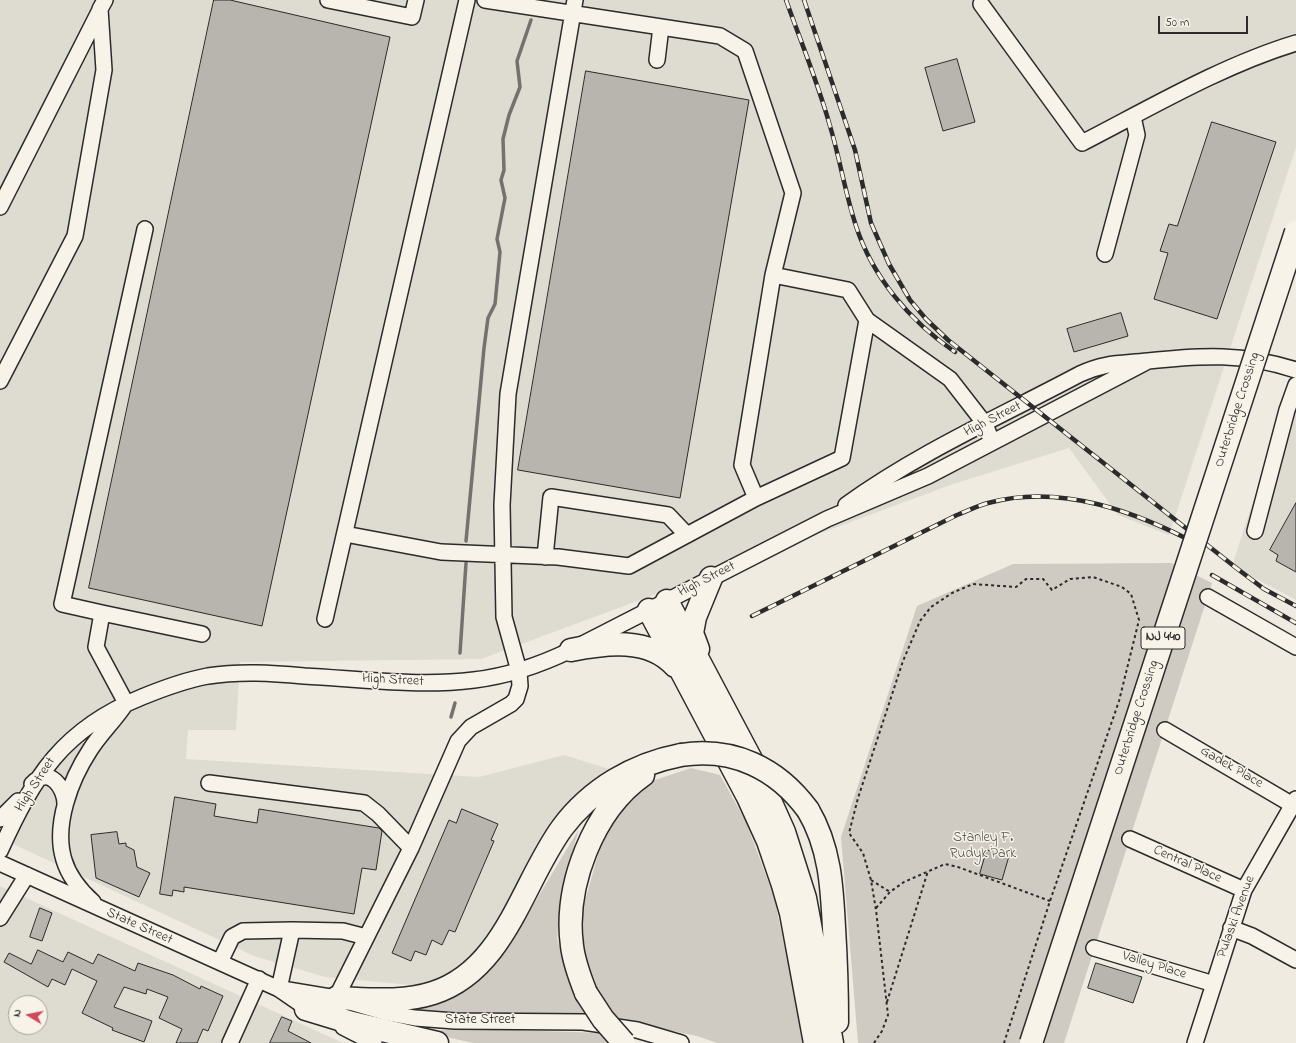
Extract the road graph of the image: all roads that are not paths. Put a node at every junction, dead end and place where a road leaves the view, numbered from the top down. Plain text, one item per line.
1 (328, 0) edge
2 (416, 0) edge
3 (467, 0) edge
4 (485, 0) edge
5 (981, 4) dead end
6 (103, 5) edge
7 (574, 7) edge
8 (661, 27) junction
9 (1296, 43) edge
10 (656, 60) dead end
11 (1133, 117) junction
12 (0, 207) edge
13 (145, 229) dead end
14 (1296, 232) edge
15 (1105, 254) dead end
16 (773, 275) junction
17 (1296, 278) edge
18 (867, 320) junction
19 (1148, 361) junction
20 (1296, 370) edge
21 (0, 381) edge
22 (1296, 385) edge
23 (1292, 412) edge
24 (985, 424) junction
25 (992, 442) junction
26 (756, 498) junction
27 (827, 519) junction
28 (1255, 531) dead end
29 (345, 534) junction
30 (687, 535) junction
31 (503, 555) junction
32 (545, 557) junction
33 (711, 578) junction
34 (1208, 597) dead end
35 (658, 605) junction
36 (102, 612) junction
37 (325, 619) dead end
38 (202, 634) dead end
39 (1296, 647) edge
40 (571, 650) junction
41 (519, 671) junction
42 (692, 671) junction
43 (126, 703) junction
44 (1165, 730) dead end
45 (681, 755) junction
46 (36, 780) junction
47 (209, 783) dead end
48 (1295, 803) edge
49 (64, 813) junction
50 (0, 819) edge
51 (1130, 839) dead end
52 (411, 848) junction
53 (0, 851) edge
54 (0, 863) edge
55 (27, 875) junction
56 (1244, 890) junction
57 (103, 911) junction
58 (0, 918) edge
59 (1231, 928) junction
60 (292, 930) junction
61 (366, 937) junction
62 (1094, 948) dead end
63 (1296, 960) edge
64 (220, 962) junction
65 (259, 979) junction
66 (1214, 984) junction
67 (279, 989) junction
68 (336, 998) junction
69 (306, 1009) junction
70 (825, 1019) junction
71 (230, 1043) edge
72 (374, 1043) edge
73 (437, 1043) edge
74 (624, 1043) edge
75 (681, 1043) edge
76 (815, 1043) edge
77 (832, 1043) edge
78 (837, 1043) edge
79 (1031, 1043) edge
80 (1046, 1043) edge
81 (1195, 1043) edge

1 - 2 street
3 - 29 street
4 - 7 street
5 - 11 street
6 - 12 street
6 - 21 street
7 - 8 street
7 - 31 street
8 - 10 street
8 - 16 street
9 - 11 street
11 - 15 street
13 - 36 street
14 - 79 highway, Outerbridge Crossing / NJ 440, bridge
16 - 18 street
16 - 26 street
17 - 80 highway, Outerbridge Crossing / NJ 440
18 - 24 street
18 - 26 street
19 - 20 street, High Street
19 - 24 street, High Street
19 - 25 street, High Street
22 - 23 street
23 - 28 street
24 - 25 street
24 - 27 street, High Street
25 - 27 street, High Street
26 - 30 street
27 - 33 street, High Street
29 - 31 street
29 - 37 street
30 - 32 street
30 - 32 street
31 - 32 street
31 - 41 street
33 - 35 street, High Street
33 - 42 highway
34 - 39 street
35 - 40 street, High Street
35 - 42 highway
36 - 38 street
36 - 43 street
40 - 41 street, High Street
40 - 42 highway
41 - 43 street, High Street
41 - 52 street
42 - 70 highway
43 - 46 street, High Street
43 - 49 street
44 - 48 street, Gadek Place
45 - 68 highway
45 - 70 highway, bridge
45 - 74 highway, bridge
46 - 49 street
46 - 50 street
46 - 53 street, High Street
47 - 52 street
48 - 56 street, Pulaski Avenue
49 - 57 street
51 - 56 street, Central Place
52 - 61 street
54 - 55 street, State Street
55 - 57 street, State Street
55 - 58 street
56 - 59 street, Pulaski Avenue
57 - 64 street, State Street
59 - 63 street
59 - 66 street, Pulaski Avenue
60 - 61 street
60 - 64 street
60 - 67 street
61 - 68 street
62 - 66 street, Valley Place
64 - 65 street, State Street
65 - 67 street, State Street
65 - 71 street
66 - 81 street, Pulaski Avenue
67 - 68 street, State Street
67 - 69 street, State Street
68 - 75 street, State Street
69 - 72 street, State Street
69 - 73 highway
70 - 76 highway
70 - 77 highway
70 - 78 highway

